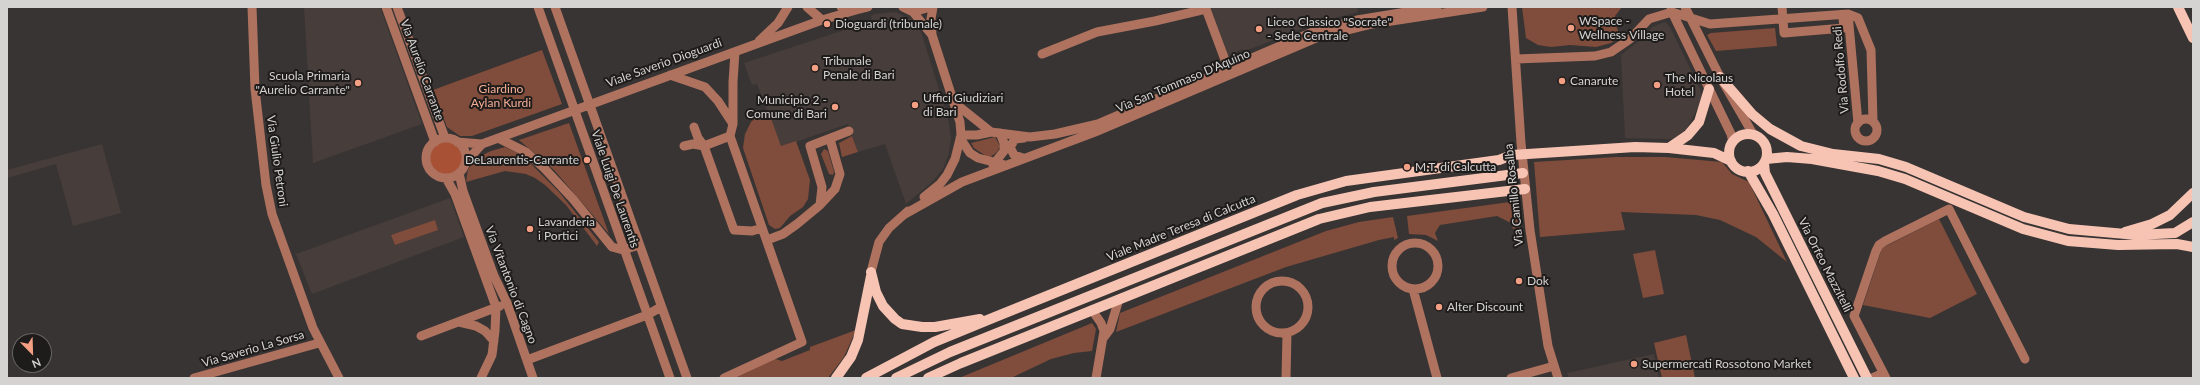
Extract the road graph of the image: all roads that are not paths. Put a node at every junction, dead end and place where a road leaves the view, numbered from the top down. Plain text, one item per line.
1 (252, 7) edge
2 (386, 7) edge
3 (397, 7) edge
4 (538, 7) edge
5 (555, 7) edge
6 (788, 7) edge
7 (807, 7) edge
8 (840, 7) edge
9 (868, 7) edge
10 (903, 7) edge
11 (929, 7) edge
12 (1437, 7) edge
13 (1483, 7) edge
14 (1512, 7) edge
15 (1684, 7) edge
16 (1782, 7) edge
17 (2178, 7) edge
18 (856, 10) junction
19 (1671, 10) edge
20 (913, 12) junction
21 (1845, 14) junction
22 (1690, 19) junction
23 (1783, 19) junction
24 (822, 20) junction
25 (932, 35) junction
26 (2193, 38) edge
27 (753, 45) junction
28 (735, 52) junction
29 (1042, 54) dead end
30 (1516, 59) junction
31 (1228, 68) junction
32 (670, 75) junction
33 (1720, 77) junction
34 (1709, 89) junction
35 (590, 104) junction
36 (956, 104) junction
37 (575, 110) junction
38 (1873, 121) junction
39 (1858, 123) junction
40 (733, 124) junction
41 (694, 127) dead end
42 (849, 131) dead end
43 (996, 133) junction
44 (1753, 134) junction
45 (730, 136) junction
46 (960, 137) junction
47 (1030, 137) junction
48 (445, 138) junction
49 (498, 138) junction
50 (830, 139) junction
51 (435, 142) junction
52 (457, 142) junction
53 (1764, 142) junction
54 (482, 144) junction
55 (1732, 144) junction
56 (684, 146) dead end
57 (704, 146) junction
58 (1669, 148) junction
59 (1714, 153) junction
60 (1522, 154) junction
61 (1834, 154) junction
62 (1023, 158) junction
63 (1731, 160) junction
64 (1765, 161) junction
65 (465, 163) junction
66 (995, 163) junction
67 (1005, 165) junction
68 (1748, 171) junction
69 (459, 173) junction
70 (1523, 173) junction
71 (982, 174) junction
72 (820, 175) junction
73 (446, 178) junction
74 (840, 178) junction
75 (1443, 183) junction
76 (1525, 189) junction
77 (2193, 193) edge
78 (1428, 202) junction
79 (820, 205) junction
80 (904, 214) junction
81 (2193, 222) edge
82 (762, 228) junction
83 (2120, 233) junction
84 (767, 240) junction
85 (639, 245) junction
86 (2193, 248) edge
87 (623, 250) junction
88 (871, 272) junction
89 (1413, 289) junction
90 (1119, 299) junction
91 (507, 303) junction
92 (496, 307) junction
93 (661, 307) junction
94 (1092, 310) junction
95 (647, 315) junction
96 (995, 317) junction
97 (459, 322) junction
98 (1287, 333) junction
99 (421, 336) dead end
100 (1104, 337) junction
101 (494, 341) junction
102 (319, 343) junction
103 (2025, 359) dead end
104 (527, 360) junction
105 (1554, 366) junction
106 (1884, 376) edge
107 (194, 378) edge
108 (339, 378) edge
109 (481, 378) edge
110 (533, 378) edge
111 (670, 378) edge
112 (687, 378) edge
113 (724, 378) edge
114 (836, 378) edge
115 (866, 378) edge
116 (896, 378) edge
117 (928, 378) edge
118 (1096, 378) edge
119 (1286, 378) edge
120 (1437, 378) edge
121 (1511, 378) edge
122 (1558, 378) edge
123 (1854, 378) edge
124 (1867, 378) edge
125 (1872, 378) edge

1 - 102 street, Via Giulio Petroni
2 - 51 street, Via Aurelio Carrante
3 - 48 street, Via Aurelio Carrante
4 - 37 street, Viale Luigi De Laurentis
5 - 35 street, Viale Luigi De Laurentis
6 - 27 street
7 - 24 street
8 - 18 street
9 - 18 street, Viale Saverio Dioguardi
10 - 20 street
11 - 20 street
11 - 25 street
12 - 31 street, Via San Tommaso D'Aquino
13 - 62 street, Via San Tommaso D'Aquino
14 - 30 street, Via Camillo Rosalba
15 - 22 street
16 - 23 street
17 - 26 main road
18 - 24 street, Viale Saverio Dioguardi
19 - 22 street, Via Rodolfo Redi
19 - 30 street
19 - 34 street
20 - 25 street
21 - 23 street, Via Rodolfo Redi
21 - 23 street, Via Rodolfo Redi
21 - 38 street, Via Rodolfo Redi
21 - 39 street, Via Rodolfo Redi
22 - 23 street, Via Rodolfo Redi
22 - 33 street
24 - 27 street, Viale Saverio Dioguardi
25 - 36 street
27 - 28 street, Viale Saverio Dioguardi
28 - 32 street, Viale Saverio Dioguardi
28 - 40 street
29 - 31 street
30 - 60 street, Via Camillo Rosalba
31 - 47 street, Via San Tommaso D'Aquino
32 - 35 street, Viale Saverio Dioguardi
32 - 40 street
33 - 44 street
33 - 61 main road
34 - 55 street
34 - 58 main road
35 - 37 street, Viale Saverio Dioguardi
35 - 85 street, Viale Luigi De Laurentis
36 - 43 street
36 - 46 street
37 - 49 street, Viale Saverio Dioguardi
37 - 87 street, Viale Luigi De Laurentis
38 - 39 street, Via Rodolfo Redi
38 - 39 street, Via Rodolfo Redi
40 - 45 street
41 - 57 street
42 - 50 street
43 - 46 street
43 - 47 street, Via San Tommaso D'Aquino
43 - 66 street
44 - 53 main road
44 - 55 main road
45 - 57 street
45 - 82 street
46 - 66 street
46 - 80 street
47 - 62 street
48 - 51 street
48 - 52 street
49 - 54 street, Viale Saverio Dioguardi
49 - 87 street
50 - 72 street
50 - 74 street
51 - 73 street
52 - 54 street, Viale Saverio Dioguardi
52 - 65 street
53 - 61 main road
53 - 64 main road
54 - 65 street, Viale Saverio Dioguardi
55 - 59 main road
55 - 63 main road
56 - 57 street
57 - 82 street
58 - 59 main road, Viale Madre Teresa di Calcutta
58 - 60 main road, Viale Madre Teresa di Calcutta
59 - 63 main road
60 - 70 street, Via Camillo Rosalba
60 - 96 main road, Viale Madre Teresa di Calcutta
61 - 83 main road
62 - 67 street, Via San Tommaso D'Aquino
63 - 68 main road
64 - 68 main road
64 - 86 main road
64 - 124 main road, Via Orfeo Mazzitelli
65 - 69 street
66 - 67 street
66 - 71 street
67 - 71 street, Via San Tommaso D'Aquino
68 - 123 main road, Via Orfeo Mazzitelli
69 - 73 street
69 - 91 street, Via Vitantonio di Cagno
70 - 75 main road
70 - 76 street, Via Camillo Rosalba
71 - 80 street, Via San Tommaso D'Aquino
72 - 74 street
72 - 79 street
73 - 92 street, Via Vitantonio di Cagno
74 - 79 street
75 - 78 main road
75 - 116 main road
76 - 78 main road
76 - 105 street, Via Camillo Rosalba
77 - 83 main road
78 - 90 main road
79 - 84 street
80 - 88 street
81 - 83 main road
82 - 84 street
84 - 113 street
85 - 87 street
85 - 93 street, Viale Luigi De Laurentis
87 - 95 street, Viale Luigi De Laurentis
88 - 96 main road
88 - 114 main road
89 - 89 street
89 - 120 street
90 - 94 main road
90 - 100 street
91 - 92 street
91 - 104 street, Via Vitantonio di Cagno
92 - 97 street
92 - 101 street
93 - 95 street, Via Vitantonio di Cagno
93 - 112 street, Viale Luigi De Laurentis
94 - 100 street
94 - 117 main road
95 - 104 street, Via Vitantonio di Cagno
95 - 111 street, Viale Luigi De Laurentis
96 - 115 main road, Viale Madre Teresa di Calcutta
97 - 99 street
97 - 101 street
98 - 98 street
98 - 119 street
100 - 118 street
101 - 109 street
102 - 107 street, Via Saverio La Sorsa
102 - 108 street, Via Giulio Petroni
103 - 106 street, Via Orfeo Mazzitelli
104 - 110 street
105 - 121 street
105 - 122 street, Via Camillo Rosalba
106 - 125 street

